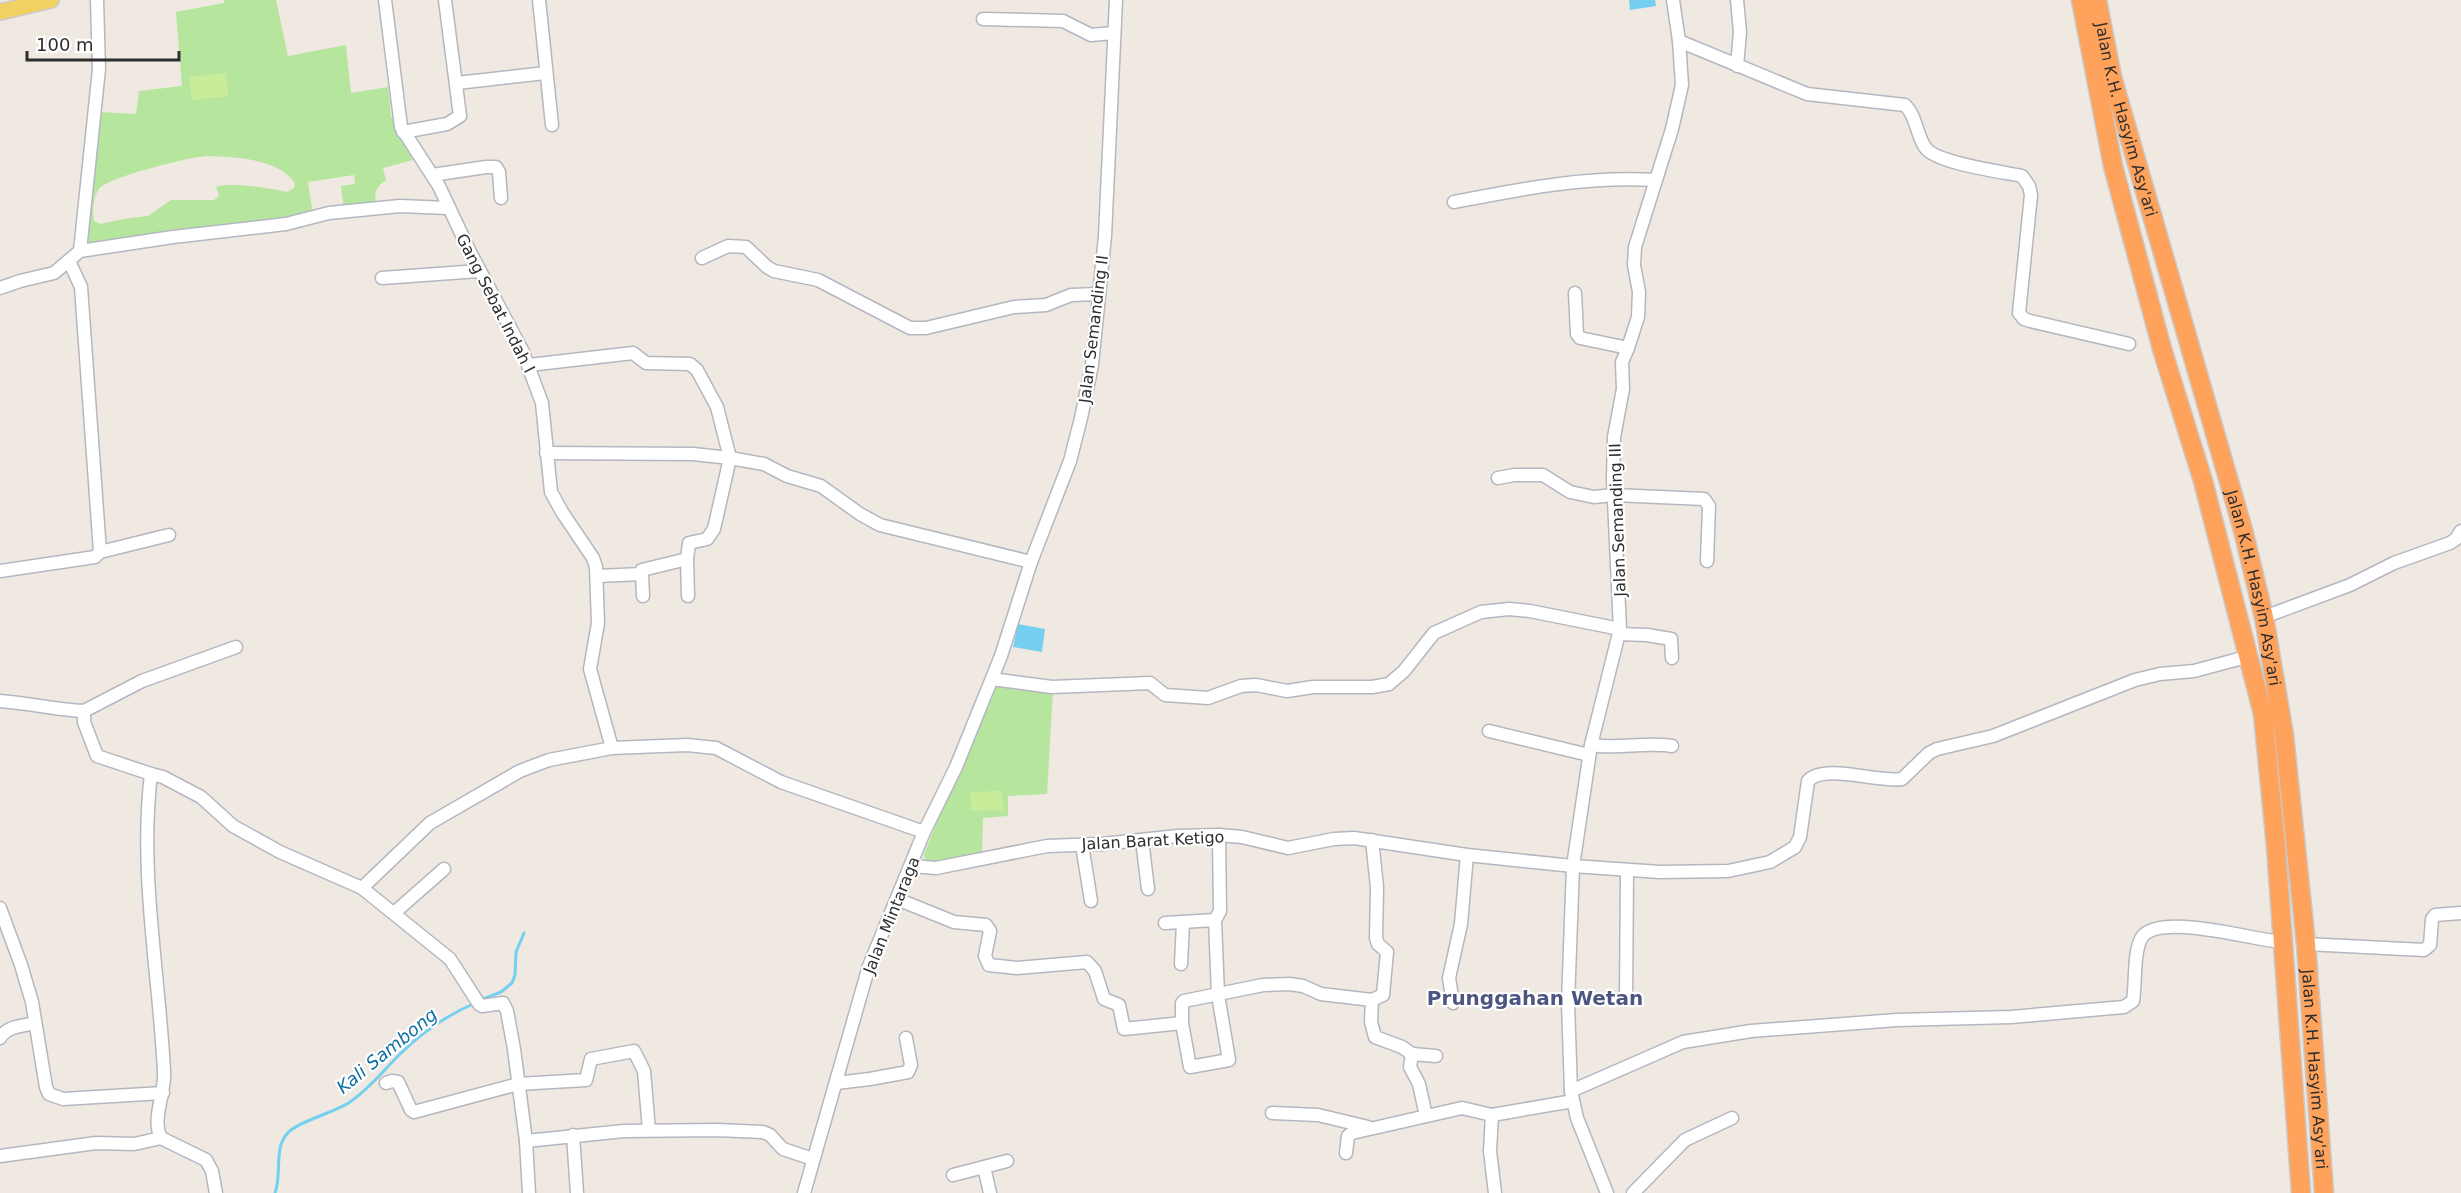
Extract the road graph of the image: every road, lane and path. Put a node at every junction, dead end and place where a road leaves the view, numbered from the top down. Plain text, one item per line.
1 (51, 0) edge
2 (97, 0) edge
3 (385, 0) edge
4 (445, 0) edge
5 (539, 0) edge
6 (1116, 0) edge
7 (1673, 0) edge
8 (1737, 0) edge
9 (2081, 0) edge
10 (2097, 0) edge
11 (16, 4) edge
12 (0, 12) edge
13 (983, 19) dead end
14 (1114, 33) junction
15 (1680, 41) junction
16 (1737, 66) junction
17 (544, 73) junction
18 (457, 83) junction
19 (552, 125) dead end
20 (403, 132) junction
21 (432, 175) junction
22 (1655, 180) junction
23 (501, 198) dead end
24 (1454, 202) dead end
25 (448, 208) junction
26 (81, 251) junction
27 (702, 258) dead end
28 (69, 261) junction
29 (479, 271) junction
30 (382, 278) dead end
31 (0, 288) edge
32 (1575, 293) dead end
33 (1099, 294) junction
34 (2129, 344) dead end
35 (1628, 348) junction
36 (2193, 361) junction
37 (529, 365) junction
38 (546, 453) junction
39 (730, 458) junction
40 (1498, 478) dead end
41 (2203, 481) junction
42 (1614, 495) junction
43 (2237, 511) junction
44 (2461, 531) edge
45 (169, 535) dead end
46 (100, 552) junction
47 (687, 559) junction
48 (1707, 561) dead end
49 (1031, 562) junction
50 (0, 571) edge
51 (642, 574) junction
52 (597, 576) junction
53 (643, 596) dead end
54 (688, 596) dead end
55 (2239, 614) junction
56 (2264, 616) junction
57 (1619, 632) junction
58 (236, 647) dead end
59 (2250, 656) junction
60 (1672, 658) dead end
61 (992, 679) junction
62 (0, 700) edge
63 (84, 711) junction
64 (1489, 731) dead end
65 (1672, 746) dead end
66 (612, 748) junction
67 (1590, 750) junction
68 (151, 774) junction
69 (924, 832) junction
70 (1219, 835) junction
71 (1142, 840) junction
72 (1372, 840) junction
73 (1082, 845) junction
74 (1467, 855) junction
75 (912, 866) junction
76 (1573, 866) junction
77 (444, 869) dead end
78 (1627, 870) junction
79 (2300, 885) junction
80 (362, 888) junction
81 (1148, 889) dead end
82 (897, 900) junction
83 (1091, 901) dead end
84 (0, 908) edge
85 (394, 913) junction
86 (2461, 913) edge
87 (1215, 920) junction
88 (1165, 923) dead end
89 (1183, 923) junction
90 (2282, 942) junction
91 (2306, 944) junction
92 (1181, 964) dead end
93 (1218, 995) junction
94 (1372, 1000) junction
95 (1626, 1000) dead end
96 (1453, 1003) dead end
97 (2287, 1008) junction
98 (34, 1023) junction
99 (1182, 1023) junction
100 (0, 1038) edge
101 (906, 1038) dead end
102 (2313, 1042) junction
103 (1412, 1054) junction
104 (1436, 1056) dead end
105 (386, 1083) dead end
106 (836, 1083) junction
107 (518, 1084) junction
108 (163, 1093) junction
109 (1572, 1096) junction
110 (1272, 1113) dead end
111 (1492, 1115) junction
112 (1426, 1116) junction
113 (1732, 1118) dead end
114 (1372, 1128) junction
115 (649, 1130) junction
116 (573, 1135) junction
117 (161, 1138) junction
118 (526, 1141) junction
119 (2298, 1144) junction
120 (1346, 1153) dead end
121 (0, 1156) edge
122 (813, 1159) junction
123 (1007, 1161) dead end
124 (984, 1167) junction
125 (953, 1175) dead end
126 (216, 1193) edge
127 (529, 1193) edge
128 (577, 1193) edge
129 (804, 1193) edge
130 (990, 1193) edge
131 (1495, 1193) edge
132 (1607, 1193) edge
133 (1632, 1193) edge
134 (2301, 1193) edge
135 (2324, 1193) edge

1 - 11 main road
2 - 26 street
3 - 20 street, Gang Sebat Indah I
4 - 18 street
5 - 17 street
6 - 14 street, Jalan Semanding II
7 - 15 street, Jalan Semanding III
8 - 16 street
9 - 41 highway, Jalan K.H. Hasyim Asy'ari
10 - 36 highway, Jalan K.H. Hasyim Asy'ari
11 - 12 main road
13 - 14 street
14 - 33 street, Jalan Semanding II
15 - 16 street
15 - 22 street, Jalan Semanding III
16 - 34 street
17 - 18 street
17 - 19 street
18 - 20 street
20 - 21 street, Gang Sebat Indah I
21 - 23 street
21 - 25 street, Gang Sebat Indah I
22 - 24 street
22 - 35 street, Jalan Semanding III
25 - 26 street
25 - 29 street, Gang Sebat Indah I
26 - 28 street
27 - 33 street
28 - 31 street
28 - 46 street
29 - 30 street
29 - 37 street, Gang Sebat Indah I
32 - 35 street
33 - 49 street, Jalan Semanding II
35 - 42 street, Jalan Semanding III
36 - 41 highway
36 - 43 highway, Jalan K.H. Hasyim Asy'ari
37 - 38 street, Gang Sebat Indah I
37 - 39 street
38 - 39 street
38 - 52 street, Gang Sebat Indah I
39 - 47 street
39 - 49 street
40 - 42 street
41 - 55 highway, Jalan K.H. Hasyim Asy'ari
42 - 48 street
42 - 57 street, Jalan Semanding III
43 - 55 highway
43 - 56 highway, Jalan K.H. Hasyim Asy'ari
44 - 56 street
45 - 46 street
46 - 50 street
47 - 51 street
47 - 54 street
49 - 61 street, Jalan Semanding II
51 - 52 street
51 - 53 street
52 - 66 street, Gang Sebat Indah I
55 - 59 highway, Jalan K.H. Hasyim Asy'ari
56 - 79 highway, Jalan K.H. Hasyim Asy'ari
57 - 60 street
57 - 61 street
57 - 67 street, Jalan Semanding III
58 - 63 street
59 - 78 street, Jalan Barat Ketigo
59 - 90 highway, Jalan K.H. Hasyim Asy'ari
61 - 69 street, Jalan Mintaraga
62 - 63 street
63 - 68 street
64 - 67 street
65 - 67 street
66 - 69 street
66 - 80 street
67 - 76 street, Jalan Semanding III
68 - 80 street
68 - 108 street
69 - 75 street, Jalan Mintaraga
70 - 71 street, Jalan Barat Ketigo
70 - 72 street, Jalan Barat Ketigo
70 - 87 street
71 - 73 street, Jalan Barat Ketigo
71 - 81 street
72 - 74 street, Jalan Barat Ketigo
72 - 94 street
73 - 75 street, Jalan Barat Ketigo
73 - 83 street
74 - 76 street, Jalan Barat Ketigo
74 - 96 street
75 - 82 street, Jalan Mintaraga
76 - 78 street, Jalan Barat Ketigo
76 - 109 street, Jalan Semanding III
77 - 85 street
78 - 95 street
79 - 91 highway, Jalan K.H. Hasyim Asy'ari
79 - 97 highway
80 - 85 street
82 - 99 street
82 - 106 street, Jalan Mintaraga
84 - 98 street
85 - 107 street
86 - 91 street
87 - 89 street
87 - 93 street
88 - 89 street
89 - 92 street
90 - 97 highway, Jalan K.H. Hasyim Asy'ari
90 - 109 street
91 - 102 highway, Jalan K.H. Hasyim Asy'ari
93 - 94 street
93 - 99 street
93 - 99 street
94 - 103 street
97 - 119 highway, Jalan K.H. Hasyim Asy'ari
98 - 100 street
98 - 108 street
101 - 106 street
102 - 119 highway
102 - 135 highway, Jalan K.H. Hasyim Asy'ari
103 - 104 street
103 - 112 street
105 - 107 street
106 - 122 street, Jalan Mintaraga
107 - 115 street
107 - 118 street
108 - 117 street
109 - 111 street
109 - 132 street, Jalan Semanding III
110 - 114 street
111 - 112 street
111 - 131 street
112 - 114 street
113 - 133 street
114 - 120 street
115 - 116 street
115 - 122 street
116 - 118 street
116 - 128 street
117 - 121 street
117 - 126 street
118 - 127 street
119 - 134 highway, Jalan K.H. Hasyim Asy'ari
122 - 129 street, Jalan Mintaraga
123 - 124 street
124 - 125 street
124 - 130 street

